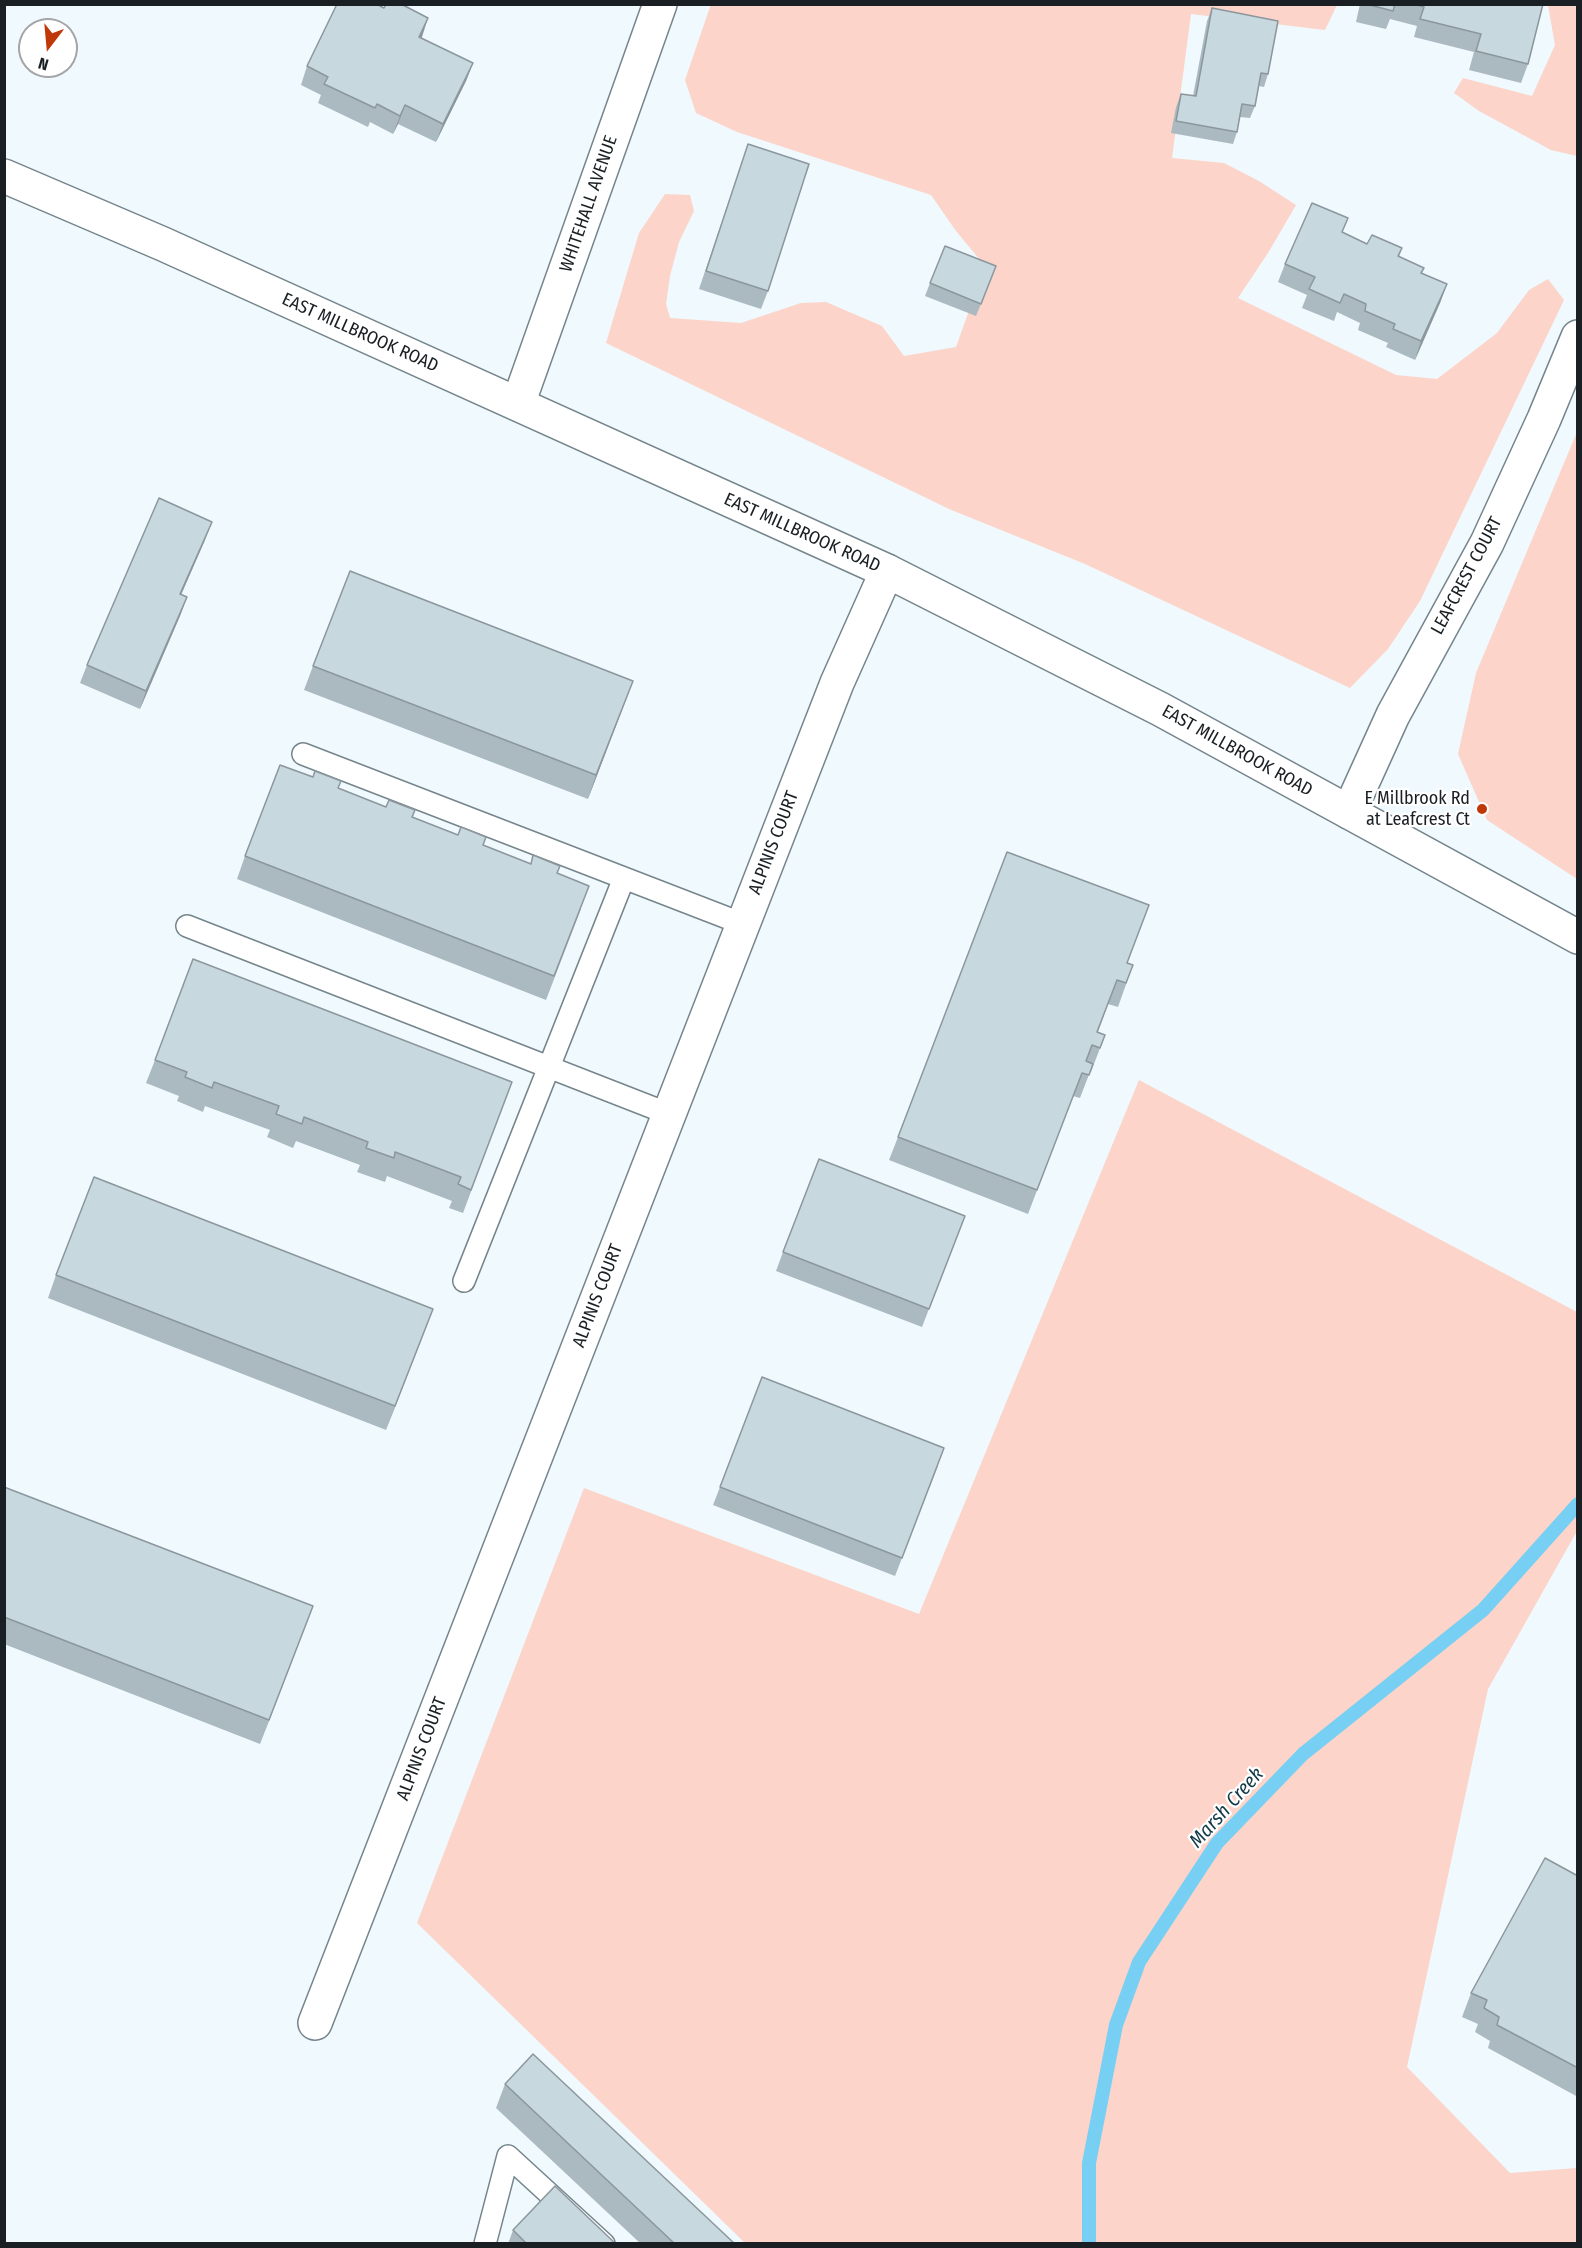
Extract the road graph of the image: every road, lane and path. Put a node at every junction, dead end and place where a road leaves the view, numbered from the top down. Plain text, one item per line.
1 (660, 4) edge
2 (4, 176) edge
3 (1578, 336) edge
4 (518, 404) junction
5 (887, 571) junction
6 (303, 754) dead end
7 (1349, 812) junction
8 (624, 878) junction
9 (743, 924) junction
10 (187, 926) dead end
11 (1578, 938) edge
12 (549, 1067) junction
13 (669, 1114) junction
14 (464, 1281) dead end
15 (315, 2023) dead end
16 (485, 2244) edge
17 (603, 2244) edge

1 - 4 street, WHITEHALL AVENUE
2 - 4 street, EAST MILLBROOK ROAD
3 - 7 street, LEAFCREST COURT
4 - 5 street, EAST MILLBROOK ROAD
5 - 7 street, EAST MILLBROOK ROAD
5 - 9 street, ALPINIS COURT
6 - 8 lane
7 - 11 street, EAST MILLBROOK ROAD
8 - 9 lane
8 - 12 lane
9 - 13 street, ALPINIS COURT
10 - 12 lane
12 - 13 lane
12 - 14 lane
13 - 15 street, ALPINIS COURT
16 - 17 lane

